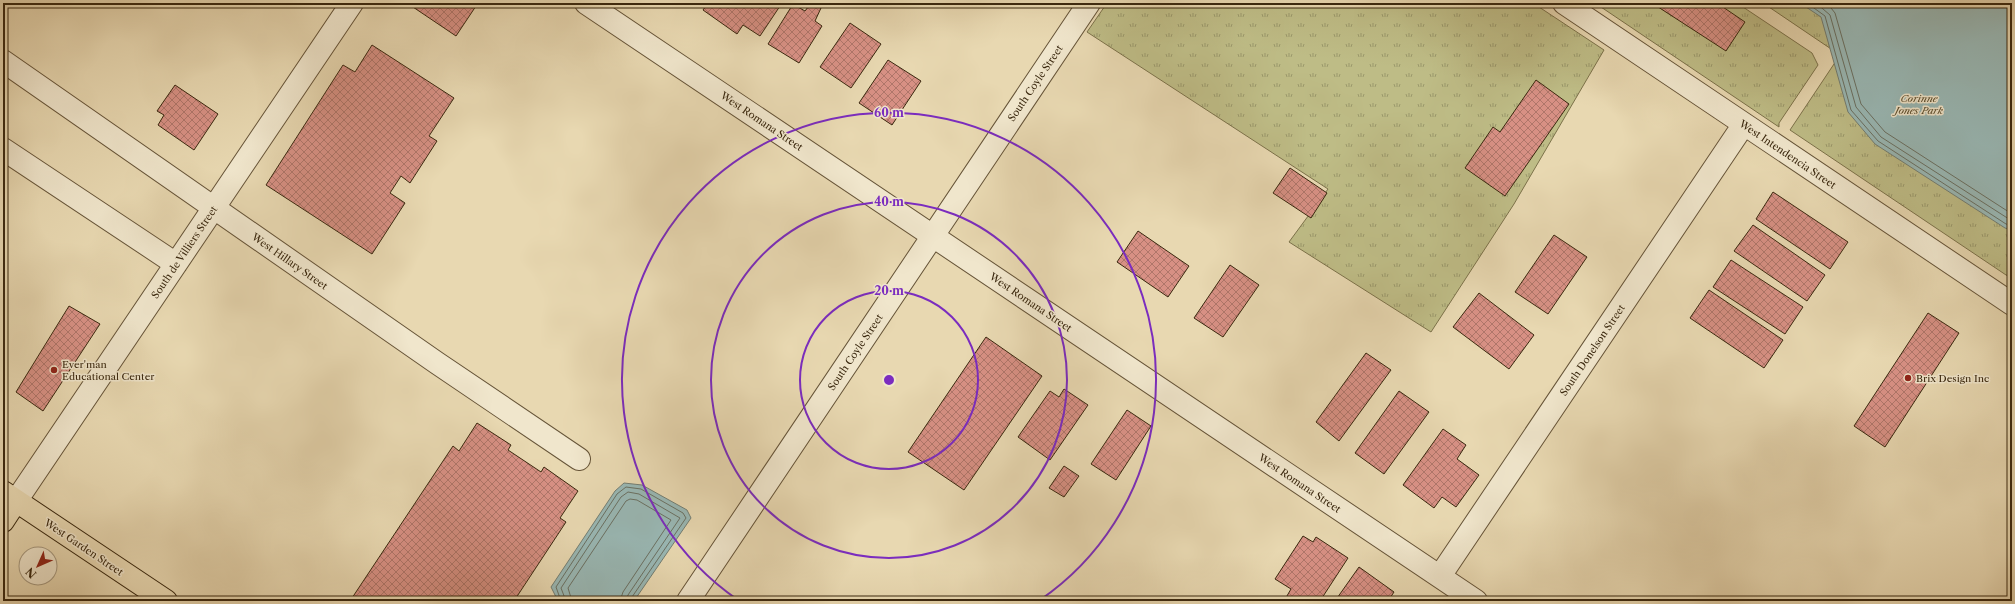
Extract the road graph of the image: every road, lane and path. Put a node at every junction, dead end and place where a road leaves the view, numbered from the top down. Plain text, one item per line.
1 (352, 3) edge
2 (586, 3) edge
3 (1089, 3) edge
4 (1564, 3) edge
5 (3, 61) edge
6 (1744, 124) junction
7 (3, 149) edge
8 (214, 208) junction
9 (933, 236) junction
10 (176, 264) junction
11 (2012, 304) edge
12 (578, 460) dead end
13 (10, 497) edge
14 (3, 521) edge
15 (1440, 576) junction
16 (166, 601) edge
17 (688, 601) edge
18 (1476, 601) edge

1 - 8 street, South de Villiers Street
2 - 9 street, West Romana Street
3 - 9 street, South Coyle Street
4 - 6 street, West Intendencia Street
5 - 8 street, West Hillary Street
6 - 11 street, West Intendencia Street
6 - 15 street, South Donelson Street
7 - 10 street
8 - 10 street, South de Villiers Street
8 - 12 street, West Hillary Street
9 - 15 street, West Romana Street
9 - 17 street, South Coyle Street
10 - 13 street, South de Villiers Street
13 - 14 main road
13 - 16 main road, West Garden Street
15 - 18 street, West Romana Street

